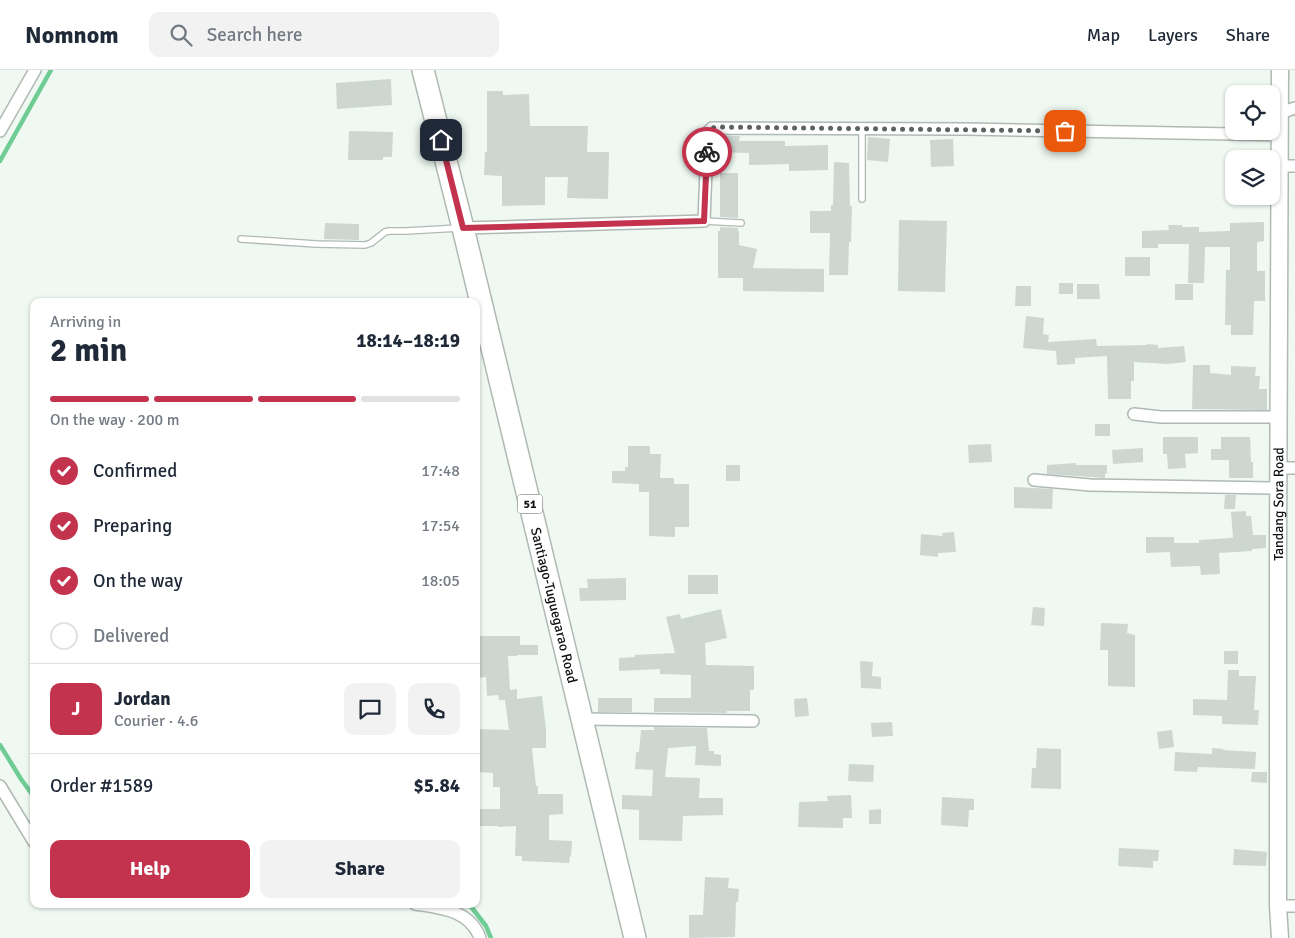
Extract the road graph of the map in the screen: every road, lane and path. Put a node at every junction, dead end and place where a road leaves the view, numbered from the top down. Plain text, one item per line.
1 (35, 70) edge
2 (423, 70) edge
3 (1280, 70) edge
4 (1287, 110) edge
5 (862, 128) junction
6 (0, 131) edge
7 (1225, 134) edge
8 (1280, 135) joint
9 (1288, 166) edge
10 (862, 199) dead end
11 (704, 221) junction
12 (741, 223) dead end
13 (463, 228) junction
14 (241, 239) dead end
15 (480, 298) edge
16 (480, 298) edge
17 (1134, 414) dead end
18 (1278, 417) junction
19 (1278, 468) junction
20 (1295, 468) edge
21 (1034, 480) dead end
22 (1278, 488) junction
23 (582, 719) junction
24 (753, 721) dead end
25 (0, 786) edge
26 (30, 835) edge
27 (1278, 906) junction
28 (1295, 906) edge
29 (437, 908) edge
30 (480, 938) edge
31 (635, 938) edge
32 (1280, 938) edge

1 - 6 street
2 - 13 highway, Santiago-Tuguegarao Road / 51
3 - 4 street, Tandang Sora Road
4 - 8 street, Tandang Sora Road
5 - 7 street
5 - 10 lane
5 - 11 street
8 - 9 street, Tandang Sora Road
9 - 18 street, Tandang Sora Road
11 - 12 lane
11 - 13 street
13 - 14 lane
13 - 15 highway, Santiago-Tuguegarao Road / 51
16 - 23 highway, Santiago-Tuguegarao Road / 51
17 - 18 street
18 - 19 street, Tandang Sora Road
19 - 20 street
19 - 22 street, Tandang Sora Road
21 - 22 street
22 - 27 street, Tandang Sora Road
23 - 24 street
23 - 31 highway, Santiago-Tuguegarao Road / 51
25 - 26 street
27 - 28 street
27 - 32 street, Tandang Sora Road
29 - 30 street

